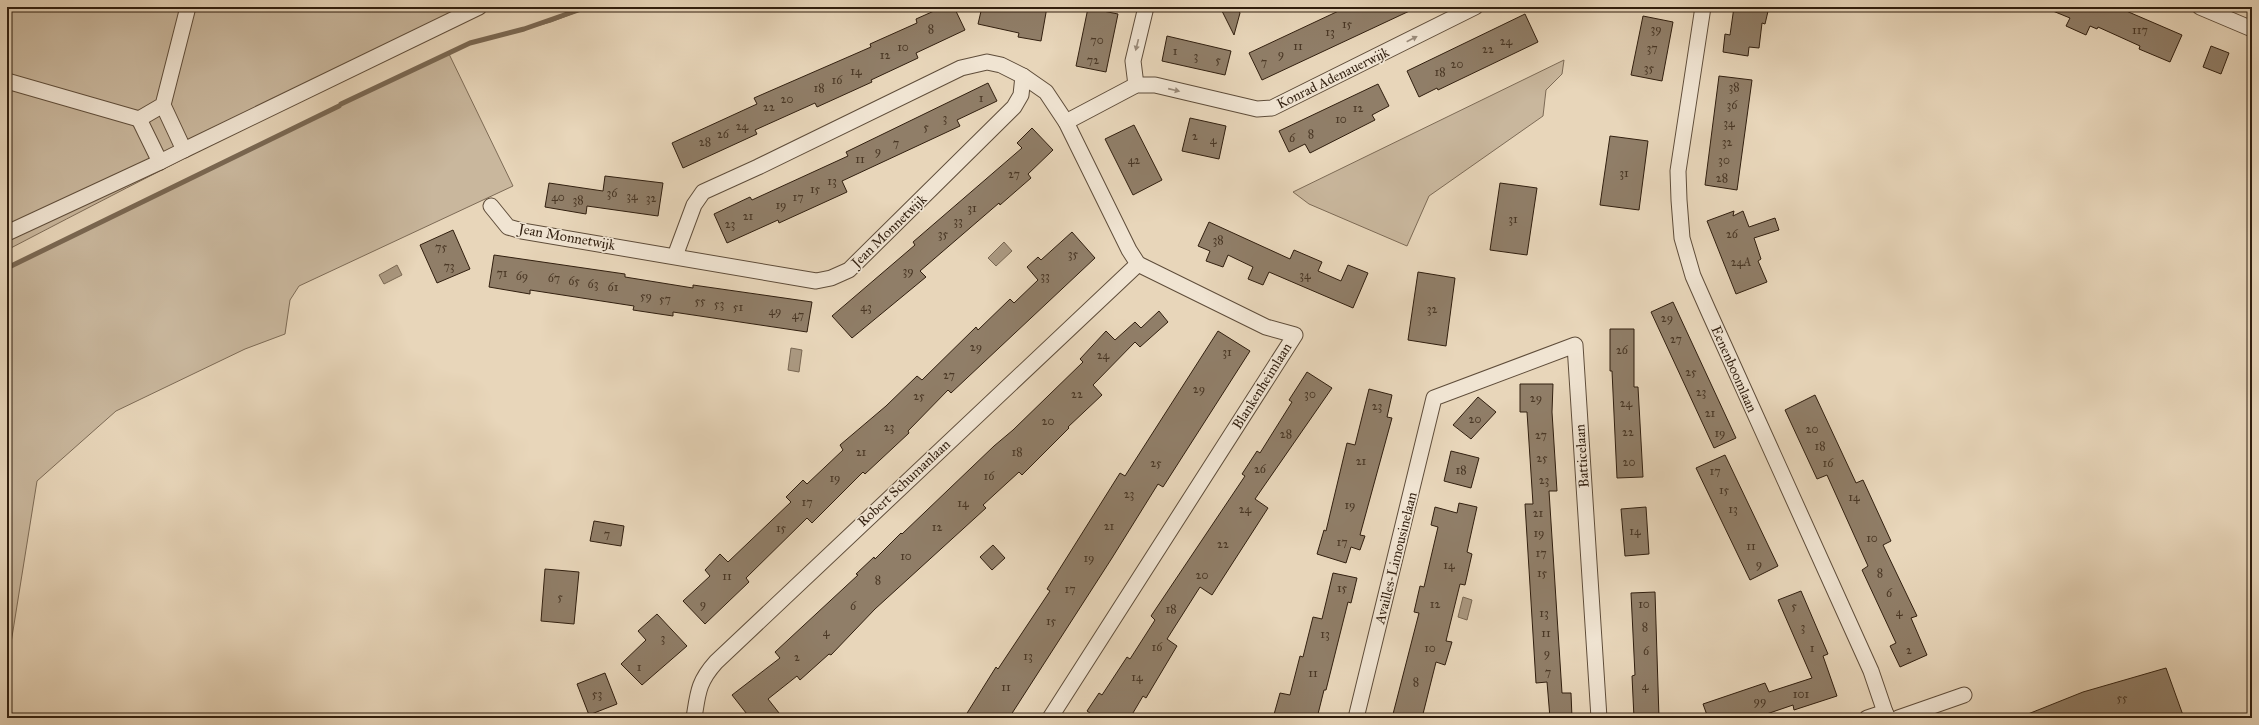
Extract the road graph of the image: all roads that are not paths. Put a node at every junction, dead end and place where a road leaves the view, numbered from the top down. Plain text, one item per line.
1 (188, 7) edge
2 (479, 7) edge
3 (1146, 7) edge
4 (1475, 7) edge
5 (1703, 7) edge
6 (2200, 7) edge
7 (2252, 29) edge
8 (1023, 76) junction
9 (7, 81) edge
10 (1136, 85) junction
11 (163, 105) junction
12 (139, 119) junction
13 (1066, 122) junction
14 (184, 150) junction
15 (160, 162) junction
16 (491, 206) dead end
17 (7, 233) edge
18 (676, 256) junction
19 (1138, 264) junction
20 (1434, 398) joint
21 (1964, 695) dead end
22 (1890, 716) edge
23 (694, 718) edge
24 (1050, 718) edge
25 (1356, 718) edge
26 (1600, 718) edge
27 (1867, 718) edge

1 - 11 street
2 - 14 street
3 -> 10 street
10 -> 4 street, Konrad Adenauerwijk
5 - 22 street, Eenenboomlaan
6 - 7 street
8 - 13 street
8 - 18 street
8 - 18 street, Jean Monnetwijk
9 - 12 street
10 - 13 street
11 - 12 street
11 - 14 street
12 - 15 street
13 - 19 street
14 - 15 street
15 - 17 street
16 - 18 street, Jean Monnetwijk
19 - 23 street, Robert Schumanlaan
19 - 24 street, Blankenheimlaan
20 - 25 street, Availles-Limousinelaan
20 - 26 street, Batticelaan
21 - 22 street
22 - 27 street

